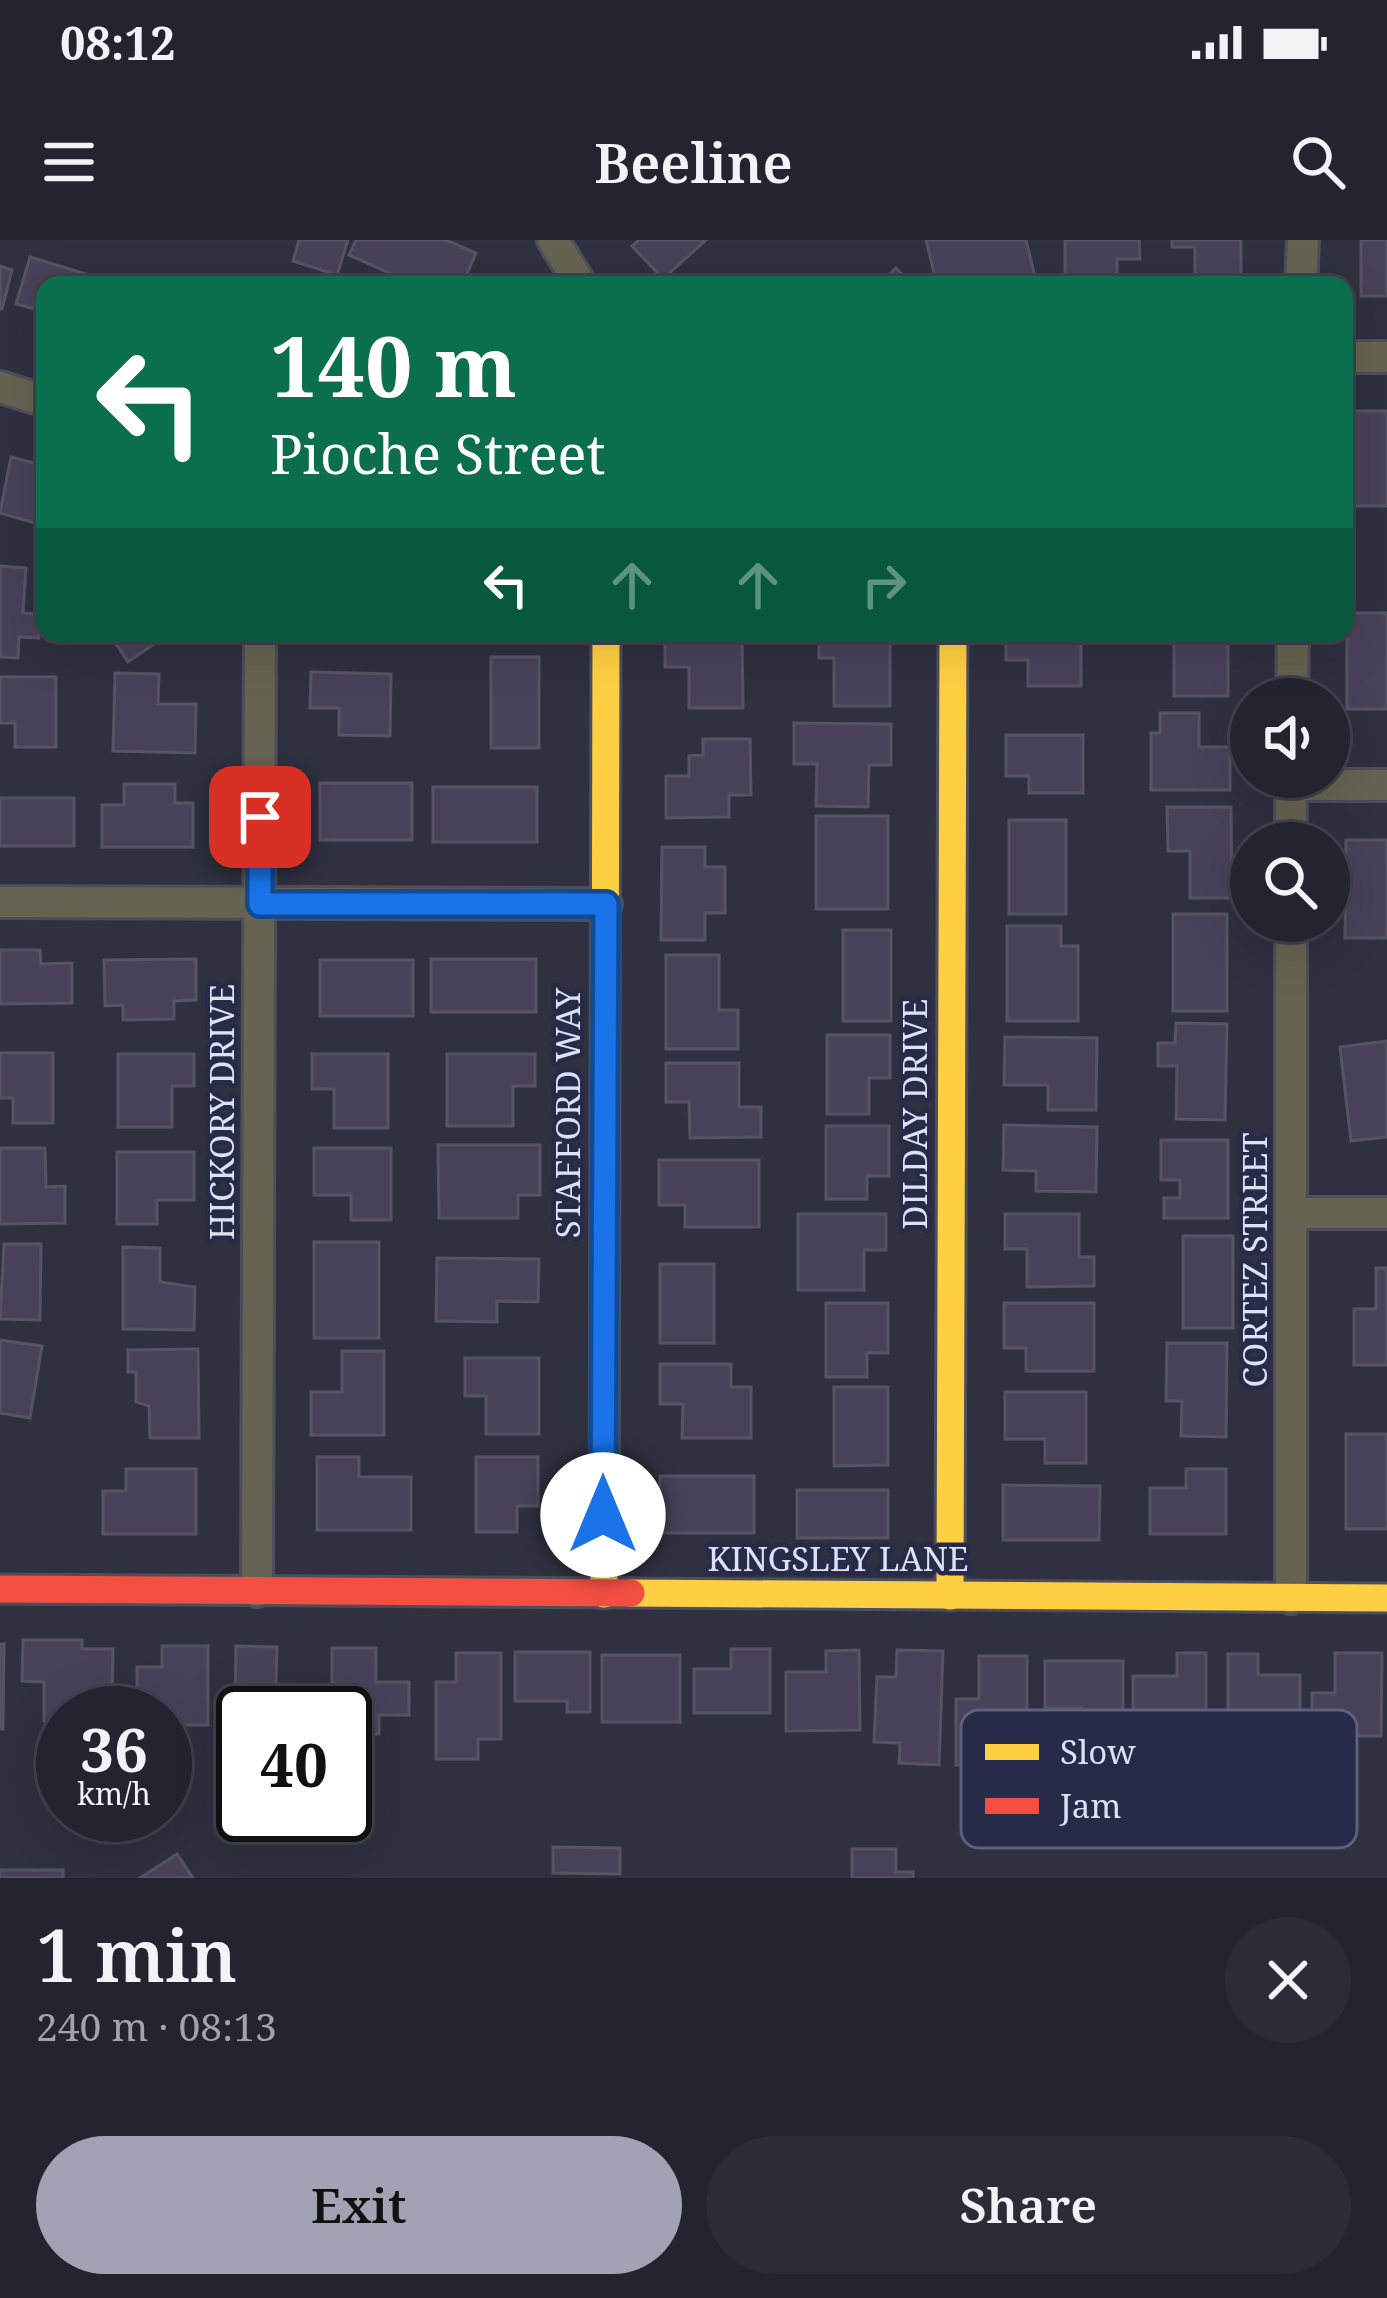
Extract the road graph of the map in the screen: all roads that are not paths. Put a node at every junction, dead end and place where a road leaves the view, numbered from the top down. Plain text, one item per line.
1 (553, 240) edge
2 (1303, 240) edge
3 (575, 276) edge
4 (1301, 276) edge
5 (1353, 357) edge
6 (1387, 357) edge
7 (0, 387) edge
8 (36, 398) edge
9 (260, 642) edge
10 (606, 642) edge
11 (953, 642) edge
12 (1293, 642) edge
13 (1292, 678) edge
14 (1350, 783) edge
15 (1387, 785) edge
16 (0, 902) edge
17 (260, 904) junction
18 (606, 904) junction
19 (1291, 942) edge
20 (1291, 1214) junction
21 (1387, 1214) edge
22 (0, 1589) edge
23 (256, 1591) junction
24 (604, 1594) junction
25 (950, 1596) junction
26 (1291, 1598) junction
27 (1387, 1598) edge

1 - 3 street
2 - 4 street
5 - 6 street
7 - 8 street
9 - 17 street, HICKORY DRIVE
10 - 18 street, STAFFORD WAY
11 - 25 street, DILDAY DRIVE
12 - 13 street
14 - 15 street
16 - 17 street
17 - 18 street
17 - 23 street, HICKORY DRIVE
18 - 24 street, STAFFORD WAY
19 - 20 street, CORTEZ STREET
20 - 21 street
20 - 26 street, CORTEZ STREET
22 - 23 street, KINGSLEY LANE
23 - 24 street, KINGSLEY LANE
24 - 25 street, KINGSLEY LANE
25 - 26 street, KINGSLEY LANE
26 - 27 street, KINGSLEY LANE

